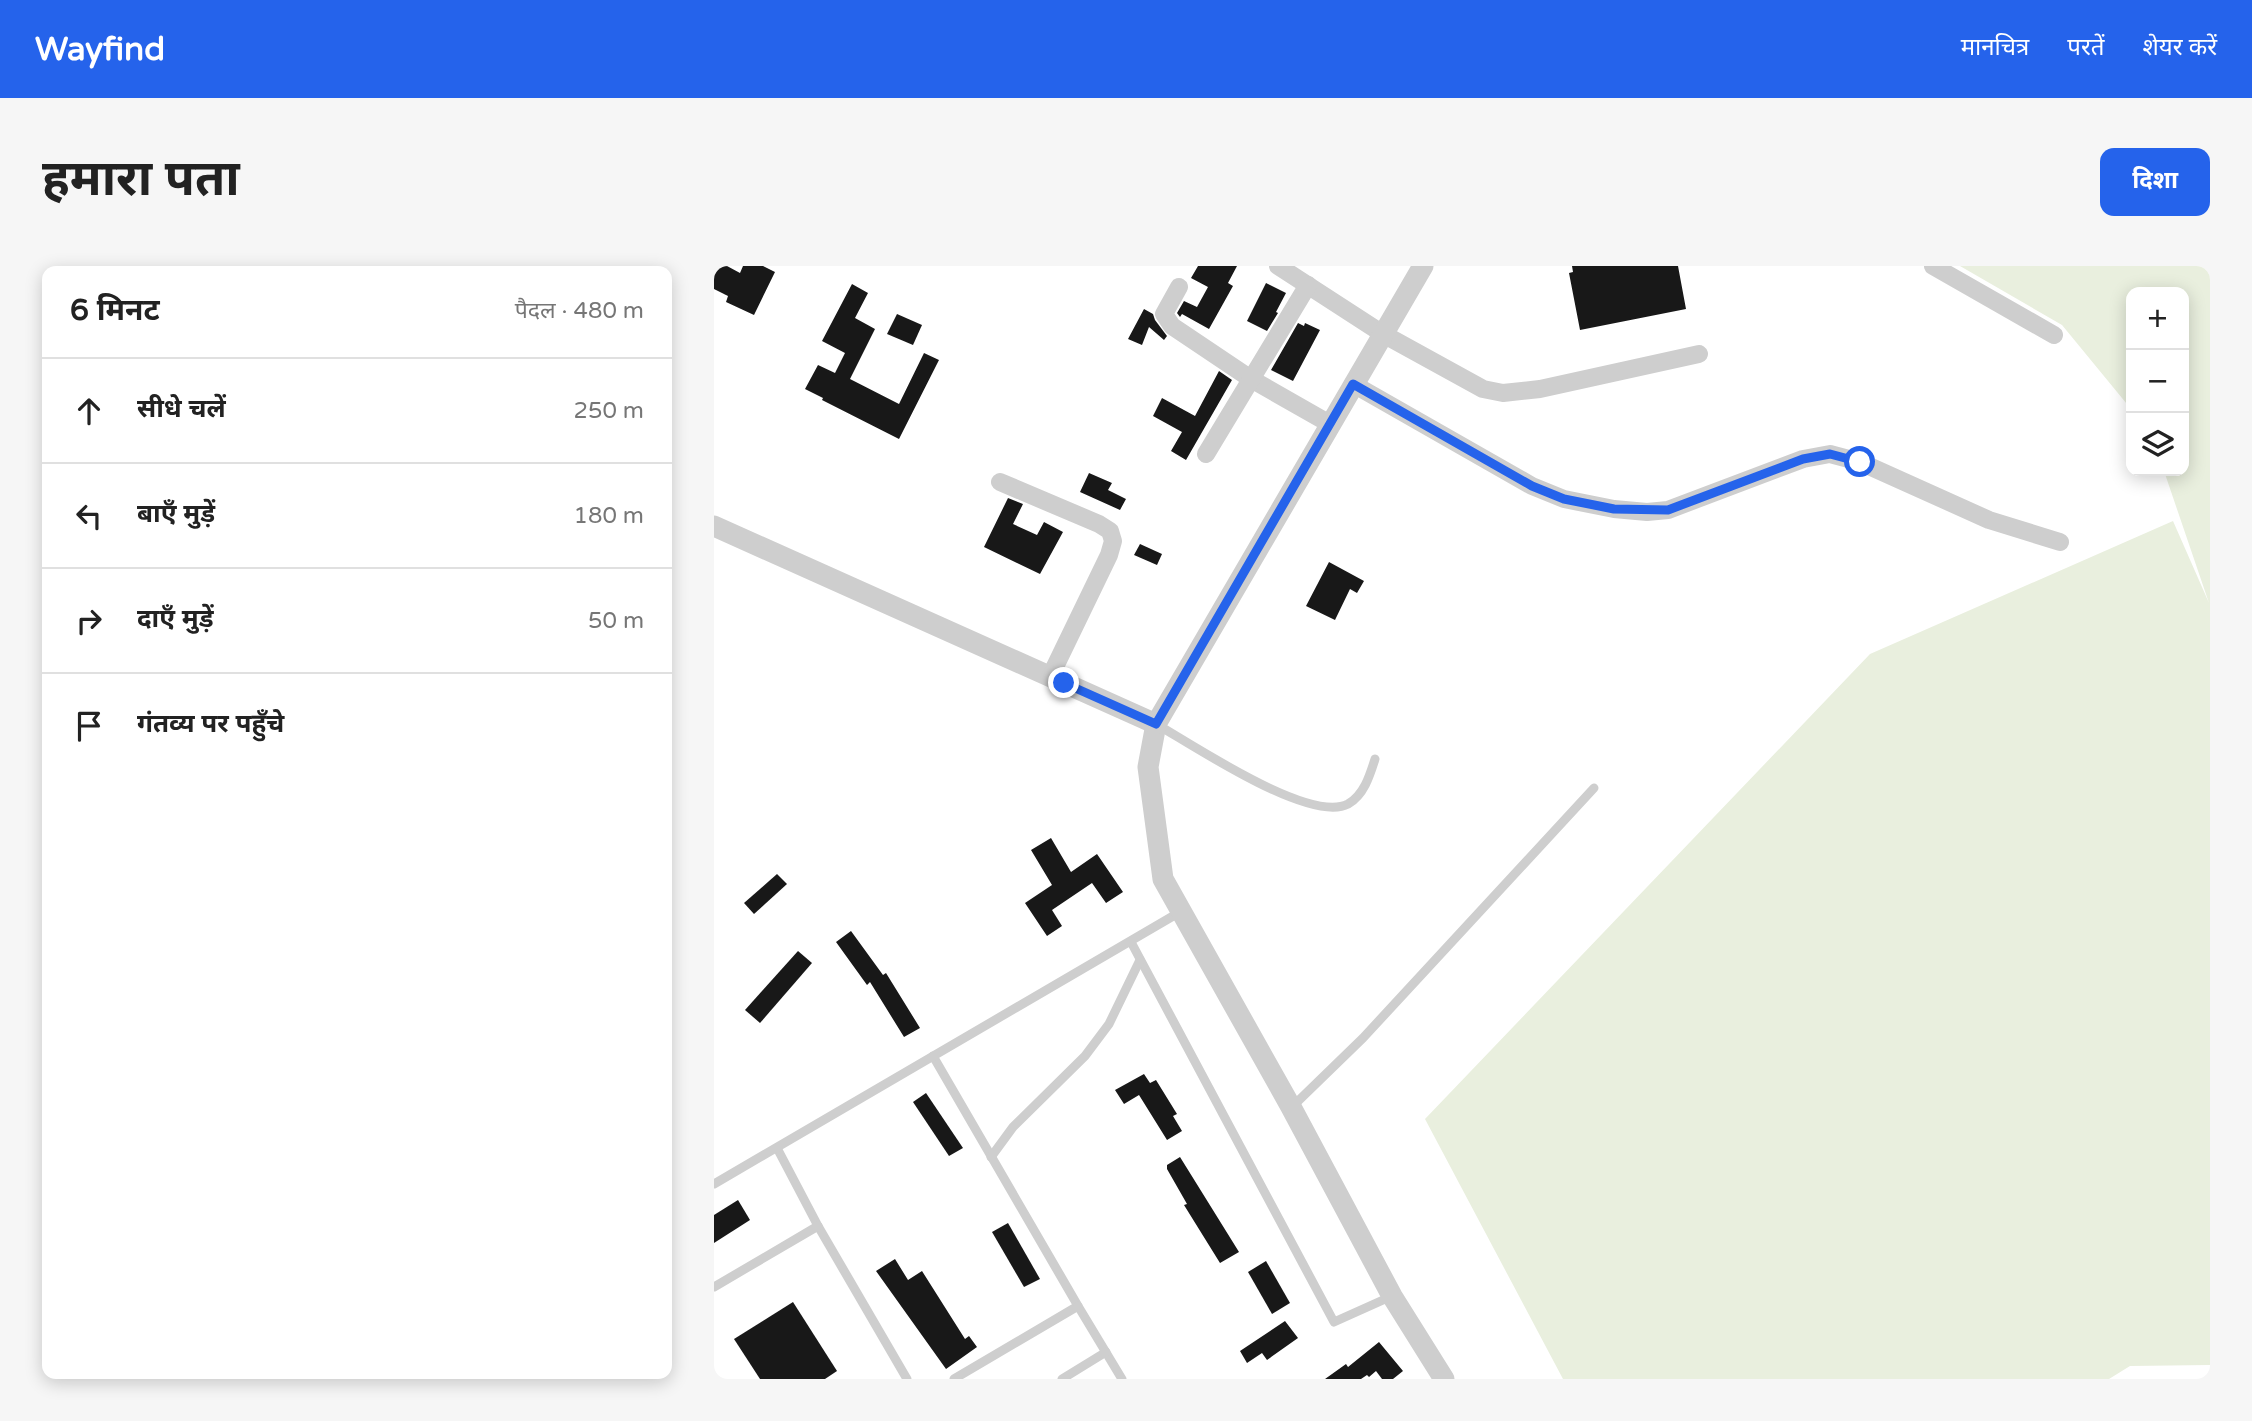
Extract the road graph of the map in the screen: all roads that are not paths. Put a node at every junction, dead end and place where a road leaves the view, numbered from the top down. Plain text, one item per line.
1 (1278, 266) edge
2 (1423, 266) edge
3 (1934, 266) edge
4 (1308, 285) junction
5 (1179, 287) dead end
6 (1383, 334) junction
7 (2054, 335) dead end
8 (1699, 354) dead end
9 (1251, 379) junction
10 (1353, 384) junction
11 (1330, 424) junction
12 (1206, 454) dead end
13 (1000, 482) dead end
14 (714, 526) edge
15 (2060, 542) dead end
16 (1050, 677) junction
17 (1156, 724) junction
18 (1375, 759) dead end
19 (1594, 788) dead end
20 (1181, 911) junction
21 (1130, 942) junction
22 (1140, 960) junction
23 (933, 1056) junction
24 (1291, 1107) junction
25 (777, 1148) junction
26 (991, 1157) junction
27 (714, 1184) edge
28 (818, 1226) junction
29 (714, 1287) edge
30 (1392, 1296) junction
31 (1078, 1306) junction
32 (1106, 1352) junction
33 (907, 1379) edge
34 (954, 1379) edge
35 (1062, 1379) edge
36 (1122, 1379) edge
37 (1444, 1379) edge

1 - 4 street
2 - 6 street
3 - 7 street
4 - 6 street
4 - 9 street
5 - 9 street
6 - 8 street
6 - 10 street
9 - 11 street
9 - 12 street
10 - 11 street
10 - 15 street
11 - 17 street
13 - 16 street
14 - 16 street
16 - 17 street
17 - 18 lane
17 - 20 street
19 - 24 lane
20 - 21 lane
20 - 24 street
21 - 22 lane
21 - 23 lane
22 - 26 lane
22 - 30 lane
23 - 25 lane
23 - 26 lane
24 - 30 street
25 - 27 lane
25 - 28 lane
26 - 31 lane
28 - 29 lane
28 - 33 lane
30 - 37 street
31 - 32 lane
31 - 34 lane
32 - 35 lane
32 - 36 lane

